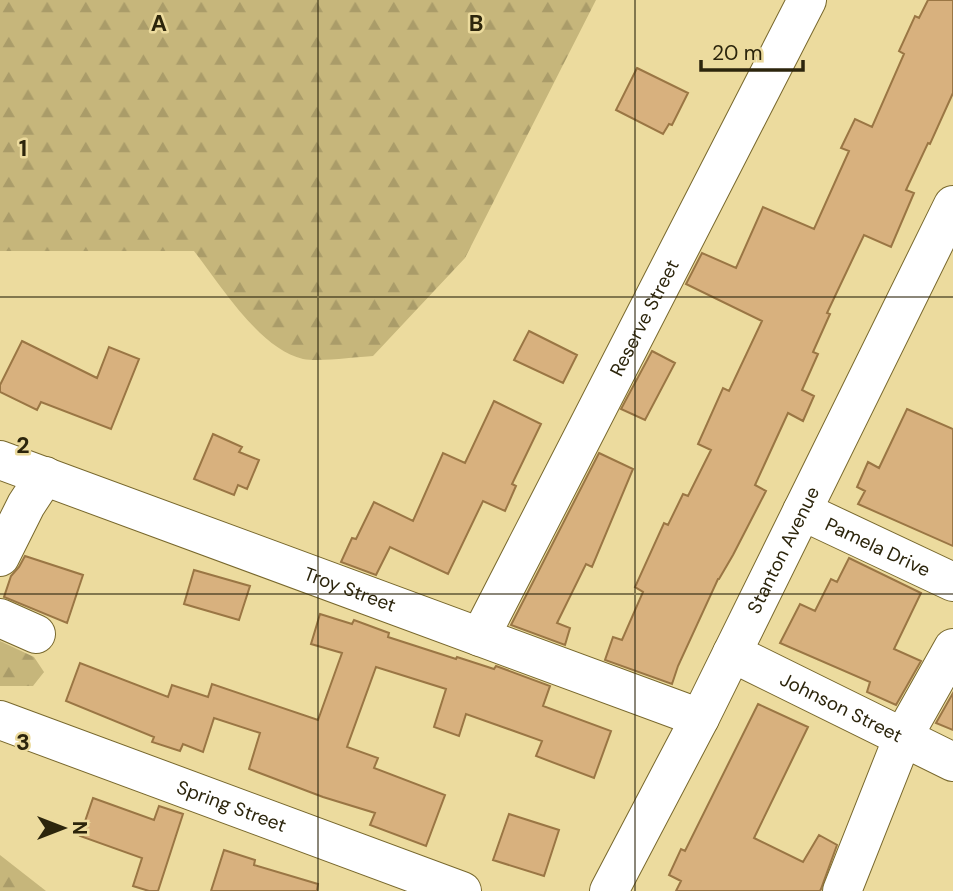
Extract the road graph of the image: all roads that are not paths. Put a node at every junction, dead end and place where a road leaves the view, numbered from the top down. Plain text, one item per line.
1 (807, 0) edge
2 (953, 205) edge
3 (0, 460) edge
4 (45, 477) junction
5 (802, 511) junction
6 (0, 556) edge
7 (953, 582) edge
8 (0, 618) edge
9 (36, 634) dead end
10 (480, 637) junction
11 (953, 648) edge
12 (732, 653) junction
13 (700, 718) junction
14 (0, 720) edge
15 (903, 737) junction
16 (953, 762) edge
17 (463, 891) edge
18 (609, 891) edge
19 (842, 891) edge

1 - 10 street, Reserve Street
2 - 5 street, Stanton Avenue
3 - 4 street, Troy Street
4 - 6 street
4 - 10 street, Troy Street
5 - 7 street, Pamela Drive
5 - 12 street, Stanton Avenue
8 - 9 street
10 - 13 street, Troy Street
11 - 15 street
12 - 13 street, Stanton Avenue
12 - 15 street, Johnson Street
13 - 18 street, Stanton Avenue
14 - 17 street, Spring Street
15 - 16 street, Johnson Street
15 - 19 street

